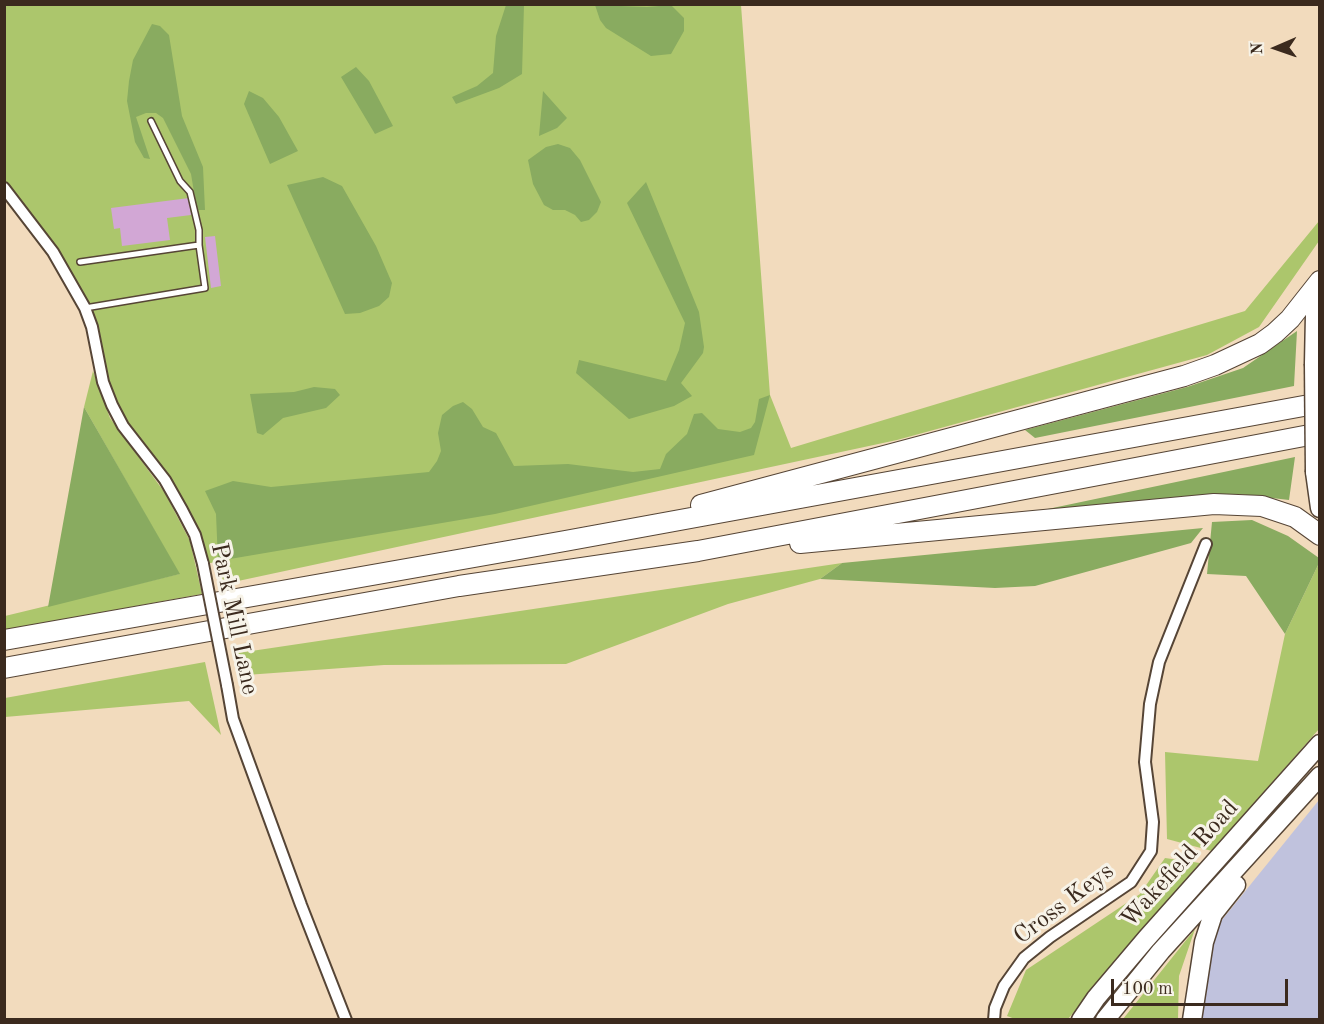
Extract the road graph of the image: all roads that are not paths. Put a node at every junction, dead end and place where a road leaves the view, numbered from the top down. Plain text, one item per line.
1 (151, 121) dead end
2 (4, 188) edge
3 (199, 245) junction
4 (80, 262) dead end
5 (1320, 281) edge
6 (1320, 293) edge
7 (85, 308) junction
8 (1320, 403) edge
9 (1320, 433) edge
10 (1320, 508) edge
11 (1320, 535) edge
12 (565, 541) junction
13 (1206, 544) dead end
14 (698, 551) junction
15 (4, 640) edge
16 (4, 668) edge
17 (1320, 744) edge
18 (1320, 776) edge
19 (346, 1020) edge
20 (994, 1020) edge
21 (1081, 1020) edge
22 (1105, 1020) edge
23 (1192, 1020) edge

1 - 3 lane
2 - 7 street, Park Mill Lane
3 - 4 lane
3 - 7 lane
5 - 12 highway
6 - 10 highway, bridge
7 - 19 street, Park Mill Lane, bridge
8 - 12 highway
9 - 14 highway
11 - 14 highway
12 - 15 highway
13 - 20 street, Cross Keys
14 - 16 highway
17 - 21 highway, Wakefield Road
18 - 22 highway
18 - 23 highway

